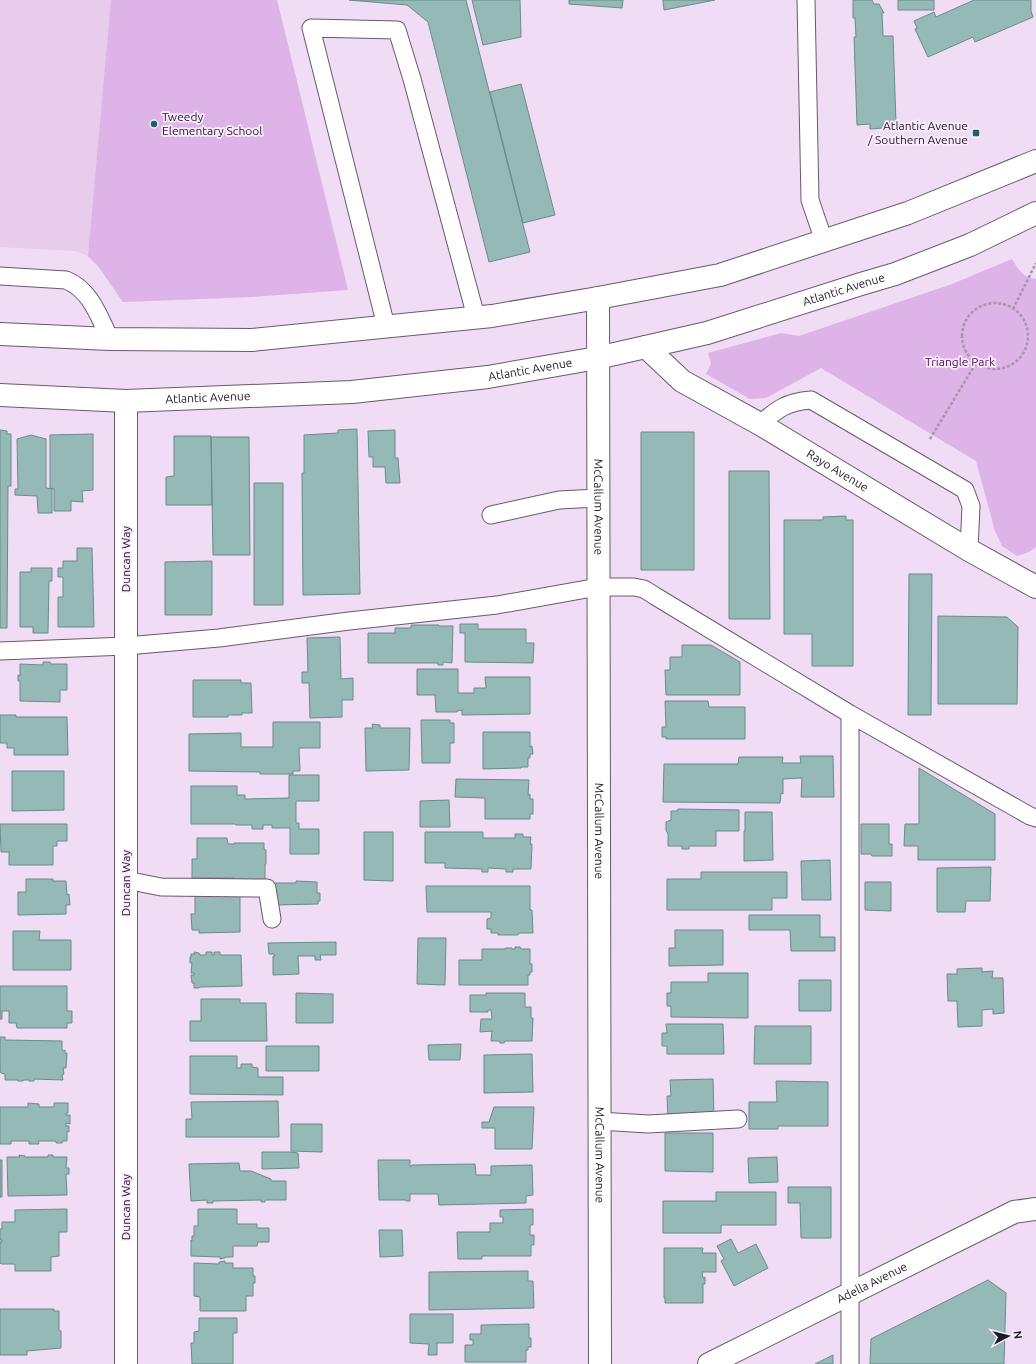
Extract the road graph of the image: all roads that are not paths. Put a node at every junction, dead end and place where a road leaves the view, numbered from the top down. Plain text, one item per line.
1 (806, 0) edge
2 (1036, 161) edge
3 (1036, 213) edge
4 (824, 241) junction
5 (0, 276) edge
6 (598, 298) junction
7 (476, 317) junction
8 (386, 326) junction
9 (0, 334) edge
10 (110, 339) junction
11 (646, 347) junction
12 (598, 358) junction
13 (0, 395) edge
14 (126, 401) junction
15 (760, 424) junction
16 (598, 498) junction
17 (491, 515) dead end
18 (970, 550) junction
19 (598, 587) junction
20 (1036, 587) edge
21 (126, 646) junction
22 (0, 651) edge
23 (850, 714) junction
24 (1036, 818) edge
25 (126, 880) junction
26 (272, 919) dead end
27 (738, 1119) dead end
28 (599, 1121) junction
29 (1036, 1209) edge
30 (850, 1295) junction
31 (126, 1364) edge
32 (600, 1364) edge
33 (710, 1364) edge
34 (850, 1364) edge

1 - 4 lane
2 - 4 street
3 - 11 street, Atlantic Avenue
4 - 6 street
5 - 10 lane
6 - 7 street
6 - 12 street, McCallum Avenue
7 - 8 street
7 - 8 lane
8 - 10 street
9 - 10 street
11 - 12 street, Atlantic Avenue
11 - 15 street, Rayo Avenue
12 - 14 street, Atlantic Avenue
12 - 16 street, McCallum Avenue
13 - 14 street, Atlantic Avenue
14 - 21 street, Duncan Way
15 - 18 street, Rayo Avenue
15 - 18 lane
16 - 17 lane
16 - 19 street, McCallum Avenue
18 - 20 street, Rayo Avenue
19 - 21 lane
19 - 23 lane
19 - 28 street, McCallum Avenue
21 - 22 lane
21 - 25 street, Duncan Way
23 - 24 lane
23 - 30 lane
25 - 26 lane
25 - 31 street, Duncan Way
27 - 28 lane
28 - 32 street, McCallum Avenue
29 - 30 street, Adella Avenue
30 - 33 street, Adella Avenue
30 - 34 lane

